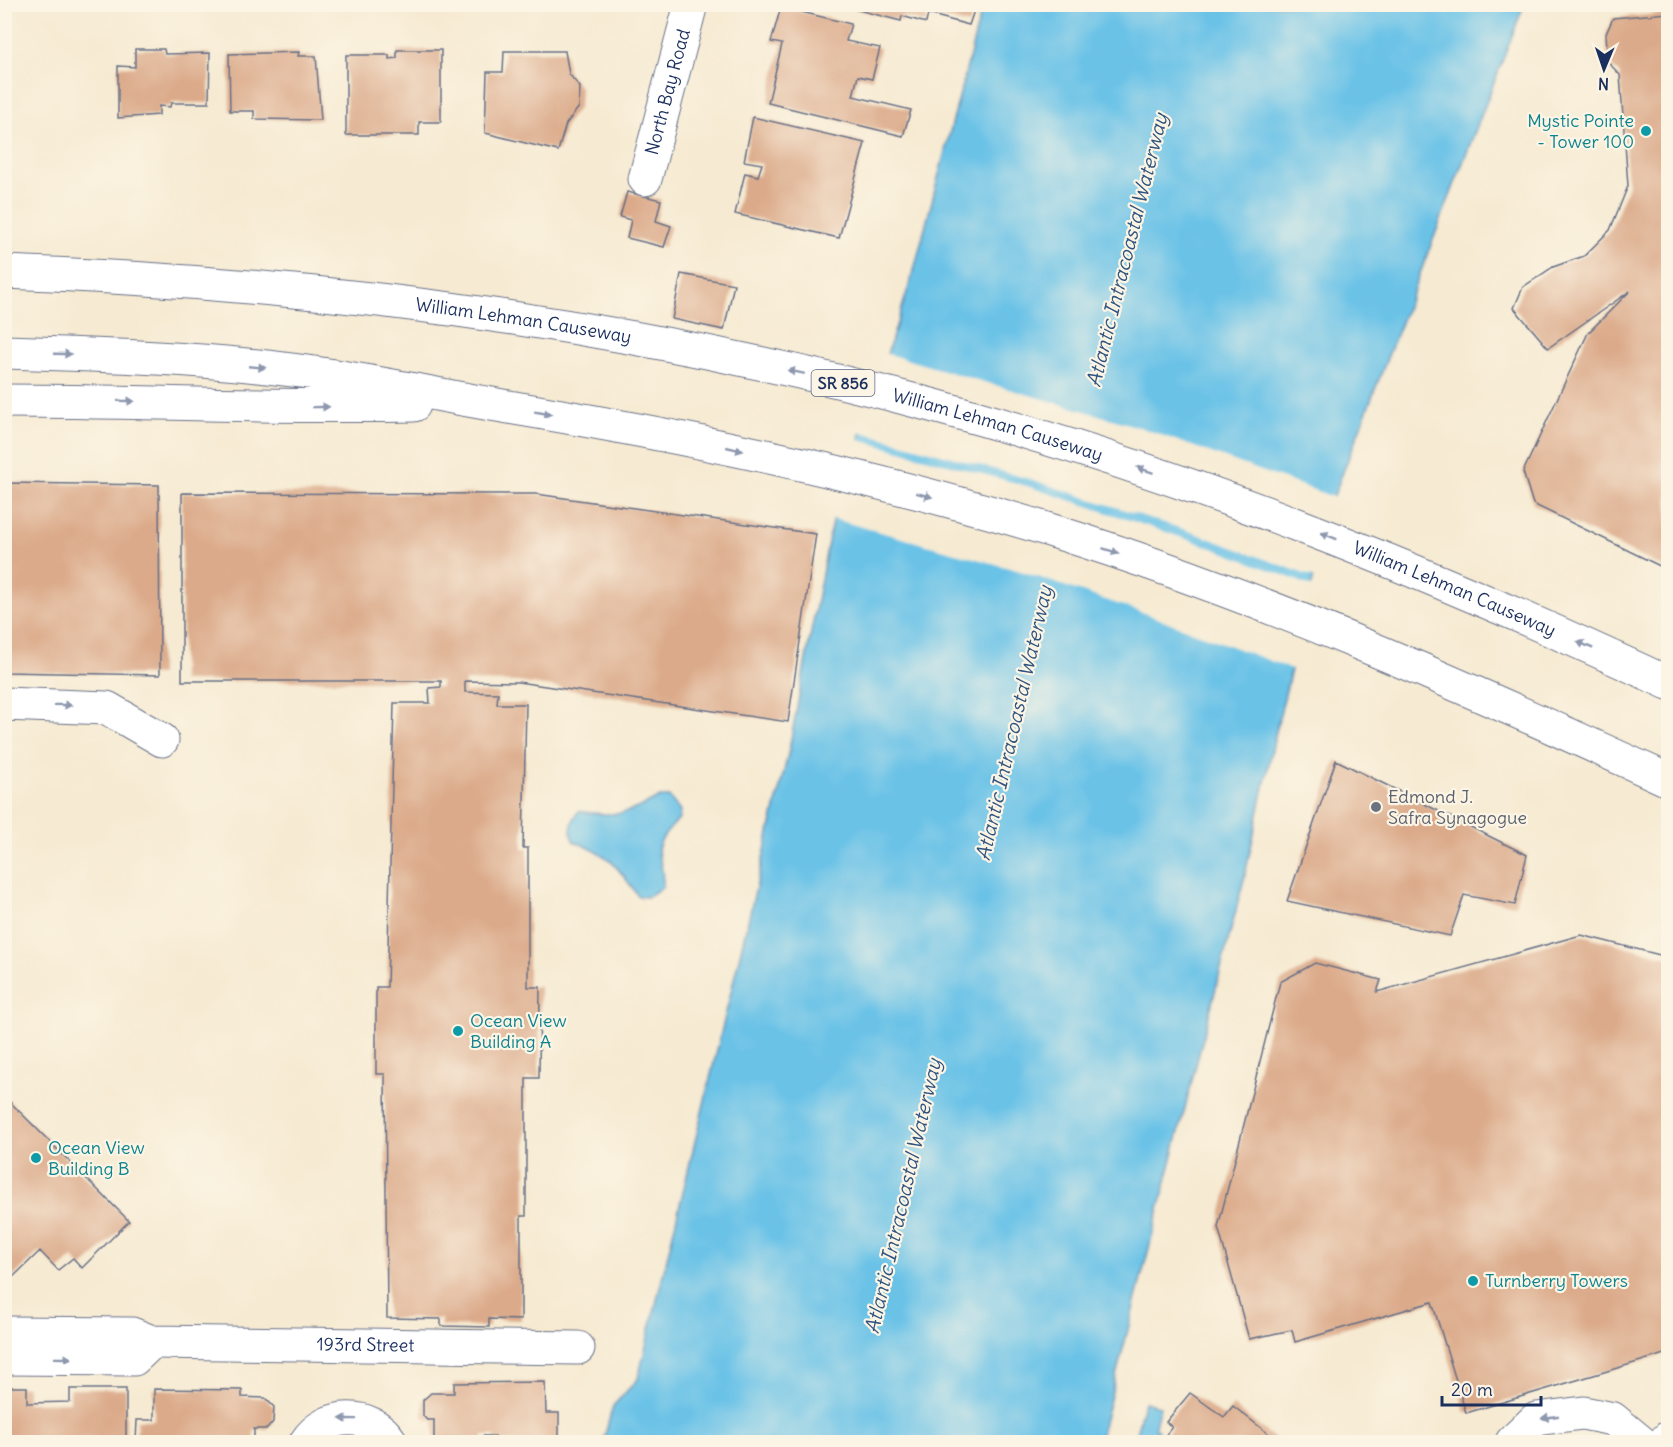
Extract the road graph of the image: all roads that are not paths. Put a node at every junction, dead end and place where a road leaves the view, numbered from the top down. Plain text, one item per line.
1 (691, 4) edge
2 (645, 179) dead end
3 (4, 272) edge
4 (4, 352) edge
5 (4, 401) edge
6 (485, 403) junction
7 (1668, 683) edge
8 (4, 704) edge
9 (162, 740) dead end
10 (1668, 780) edge
11 (4, 1333) edge
12 (152, 1342) junction
13 (578, 1348) dead end
14 (4, 1358) edge
15 (1668, 1438) edge
16 (306, 1443) edge
17 (391, 1443) edge
18 (1512, 1443) edge
19 (1641, 1443) edge
20 (1664, 1443) edge

1 - 2 main road, North Bay Road
7 -> 3 main road, William Lehman Causeway / SR 856
4 -> 6 main road
5 -> 6 main road
6 -> 10 main road
8 -> 9 main road
11 - 12 main road, 193rd Street
12 - 13 main road, 193rd Street
14 -> 12 main road
15 - 20 main road
17 -> 16 main road
19 -> 18 main road

